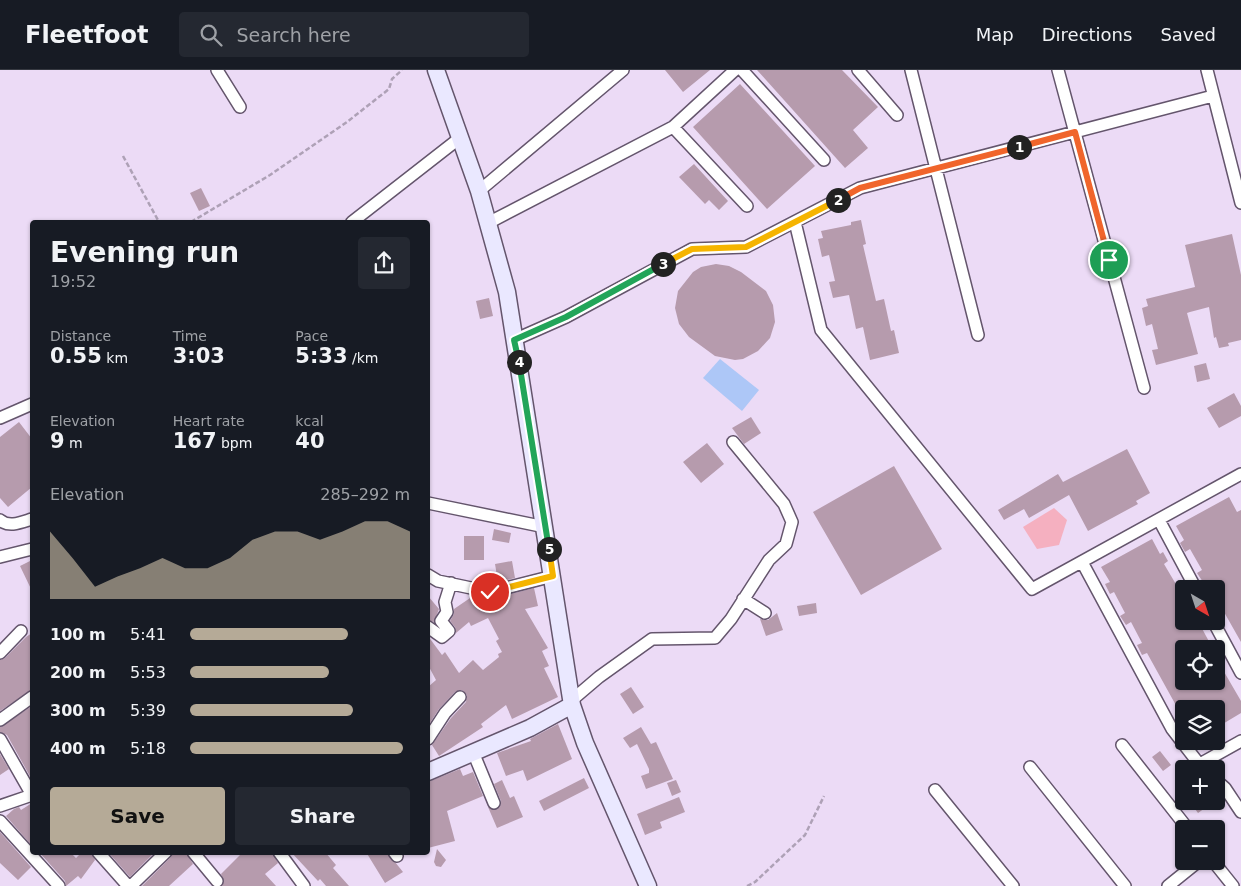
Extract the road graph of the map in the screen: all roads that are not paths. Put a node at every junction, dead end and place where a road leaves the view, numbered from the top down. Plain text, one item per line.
1 (218, 70) edge
2 (436, 70) edge
3 (623, 70) edge
4 (735, 70) edge
5 (742, 70) edge
6 (858, 70) edge
7 (912, 70) edge
8 (1058, 70) edge
9 (1207, 70) edge
10 (1213, 96) junction
11 (240, 107) dead end
12 (897, 115) dead end
13 (673, 127) junction
14 (1075, 132) junction
15 (461, 137) junction
16 (824, 160) dead end
17 (937, 168) junction
18 (479, 191) junction
19 (1241, 202) edge
20 (747, 206) dead end
21 (355, 220) edge
22 (794, 222) junction
23 (488, 223) junction
24 (978, 335) dead end
25 (514, 340) junction
26 (1144, 388) dead end
27 (30, 405) edge
28 (0, 418) edge
29 (733, 442) dead end
30 (1239, 479) edge
31 (430, 503) edge
32 (0, 520) edge
33 (30, 520) edge
34 (1158, 520) junction
35 (545, 527) junction
36 (30, 550) edge
37 (0, 557) edge
38 (1082, 562) junction
39 (430, 575) edge
40 (553, 576) junction
41 (1191, 580) edge
42 (451, 583) junction
43 (742, 599) junction
44 (766, 613) dead end
45 (430, 628) edge
46 (1218, 630) edge
47 (22, 631) dead end
48 (0, 653) edge
49 (1241, 673) edge
50 (460, 697) dead end
51 (30, 698) edge
52 (572, 702) junction
53 (0, 720) edge
54 (430, 736) edge
55 (0, 740) edge
56 (1241, 741) edge
57 (1122, 745) dead end
58 (473, 752) junction
59 (1195, 760) edge
60 (1211, 760) edge
61 (1030, 767) dead end
62 (430, 771) edge
63 (1225, 787) edge
64 (935, 790) dead end
65 (30, 792) edge
66 (30, 796) edge
67 (494, 803) dead end
68 (0, 806) edge
69 (1241, 812) edge
70 (1181, 820) edge
71 (0, 821) edge
72 (30, 854) edge
73 (31, 855) edge
74 (101, 855) edge
75 (163, 855) edge
76 (195, 855) edge
77 (281, 855) edge
78 (1188, 870) edge
79 (1221, 870) edge
80 (217, 881) dead end
81 (59, 886) edge
82 (129, 886) edge
83 (304, 886) edge
84 (648, 886) edge
85 (1013, 886) edge
86 (1125, 886) edge
87 (1169, 886) edge
88 (1233, 886) edge

1 - 11 street
2 - 15 main road
3 - 18 street
4 - 13 street
5 - 16 street
6 - 12 street
7 - 17 street
8 - 14 street
9 - 10 street
10 - 14 street
10 - 19 street
13 - 20 street
13 - 23 street
14 - 17 street
14 - 26 street
15 - 18 main road
15 - 21 street
17 - 22 street
17 - 24 street
18 - 23 main road
22 - 25 street
22 - 38 street
23 - 25 main road
25 - 35 main road
27 - 28 street
29 - 43 street
30 - 34 street
31 - 35 street
32 - 33 street
34 - 38 street
34 - 41 street
35 - 40 main road
36 - 37 street
38 - 59 street
39 - 42 street
40 - 42 street
40 - 52 main road
42 - 45 street
43 - 44 street
43 - 52 street
46 - 49 street
47 - 48 street
50 - 54 street
51 - 53 street
52 - 58 main road
52 - 84 main road
55 - 65 street
56 - 60 street
57 - 70 street
58 - 62 main road
58 - 67 street
61 - 86 street
63 - 69 street
64 - 85 street
66 - 68 street
71 - 72 street
73 - 81 street
74 - 82 street
75 - 82 street
76 - 80 street
77 - 83 street
78 - 87 street
79 - 88 street

